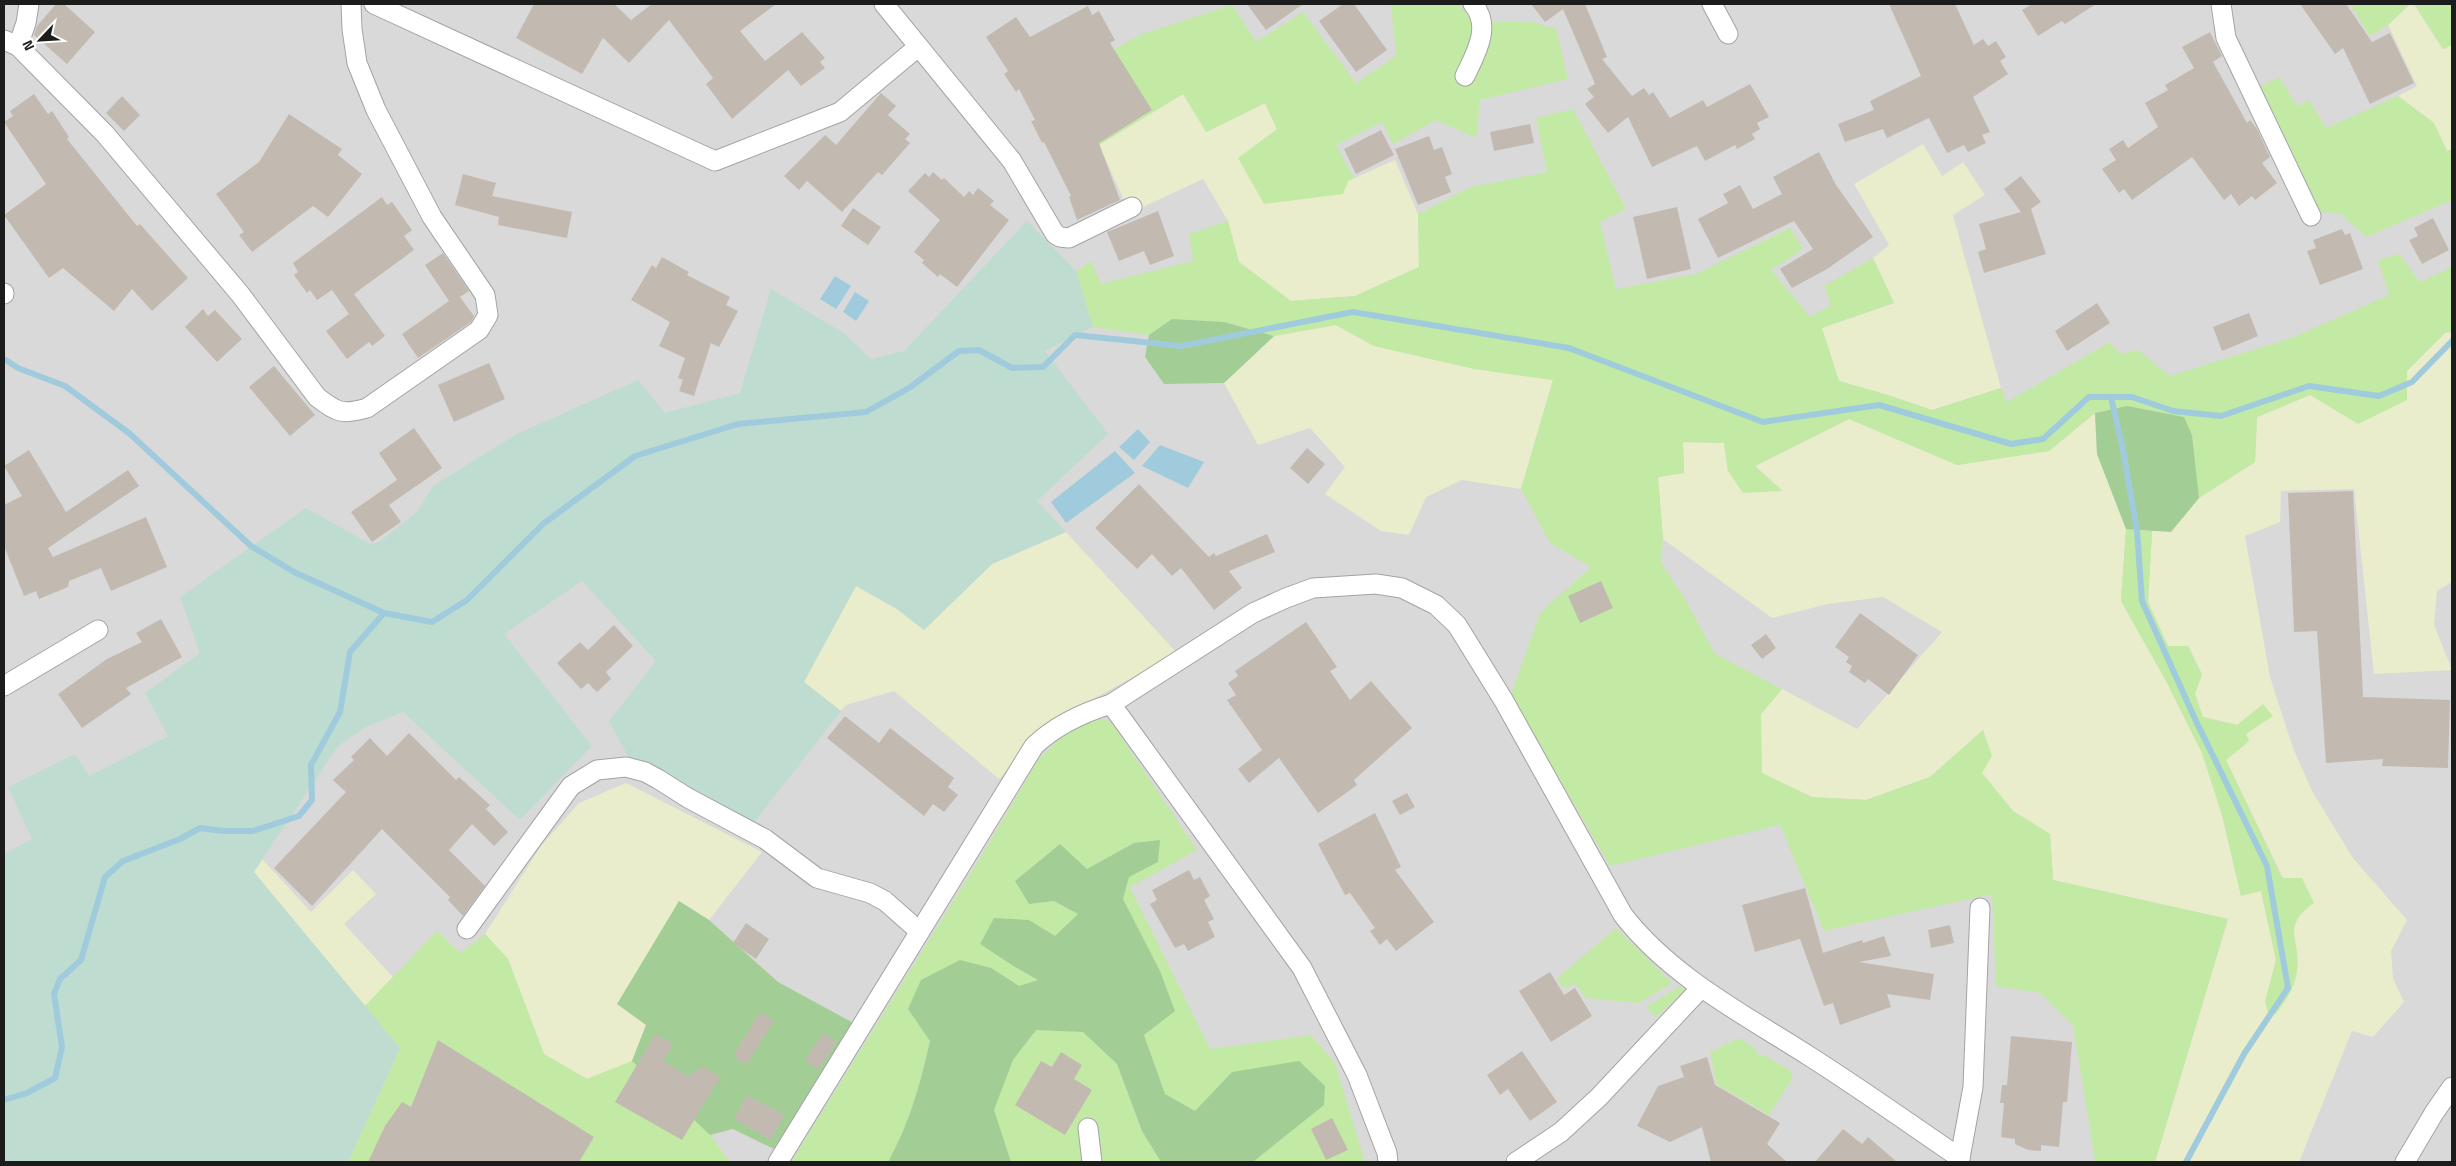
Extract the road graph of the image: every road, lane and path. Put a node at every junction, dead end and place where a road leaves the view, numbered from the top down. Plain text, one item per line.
1 (29, 4) edge
2 (351, 4) edge
3 (374, 4) edge
4 (884, 4) edge
5 (1473, 4) edge
6 (1712, 4) edge
7 (2222, 4) edge
8 (1728, 34) dead end
9 (11, 43) edge
10 (918, 47) junction
11 (1465, 76) dead end
12 (1132, 207) dead end
13 (2311, 216) dead end
14 (98, 630) dead end
15 (4, 686) edge
16 (1111, 704) junction
17 (1980, 908) dead end
18 (468, 929) dead end
19 (919, 931) junction
20 (1701, 988) junction
21 (2452, 1088) edge
22 (1088, 1128) dead end
23 (1960, 1160) edge
24 (778, 1162) edge
25 (1092, 1162) edge
26 (1388, 1162) edge
27 (1516, 1162) edge
28 (2405, 1162) edge

1 - 9 street
2 - 9 street
3 - 10 street
4 - 10 street
5 - 11 street
6 - 8 street
7 - 13 street
10 - 12 street
14 - 15 street
16 - 19 street
16 - 20 street
16 - 26 street
17 - 23 street
18 - 19 street
19 - 24 street
20 - 23 street
20 - 27 street
21 - 28 street
22 - 25 street

